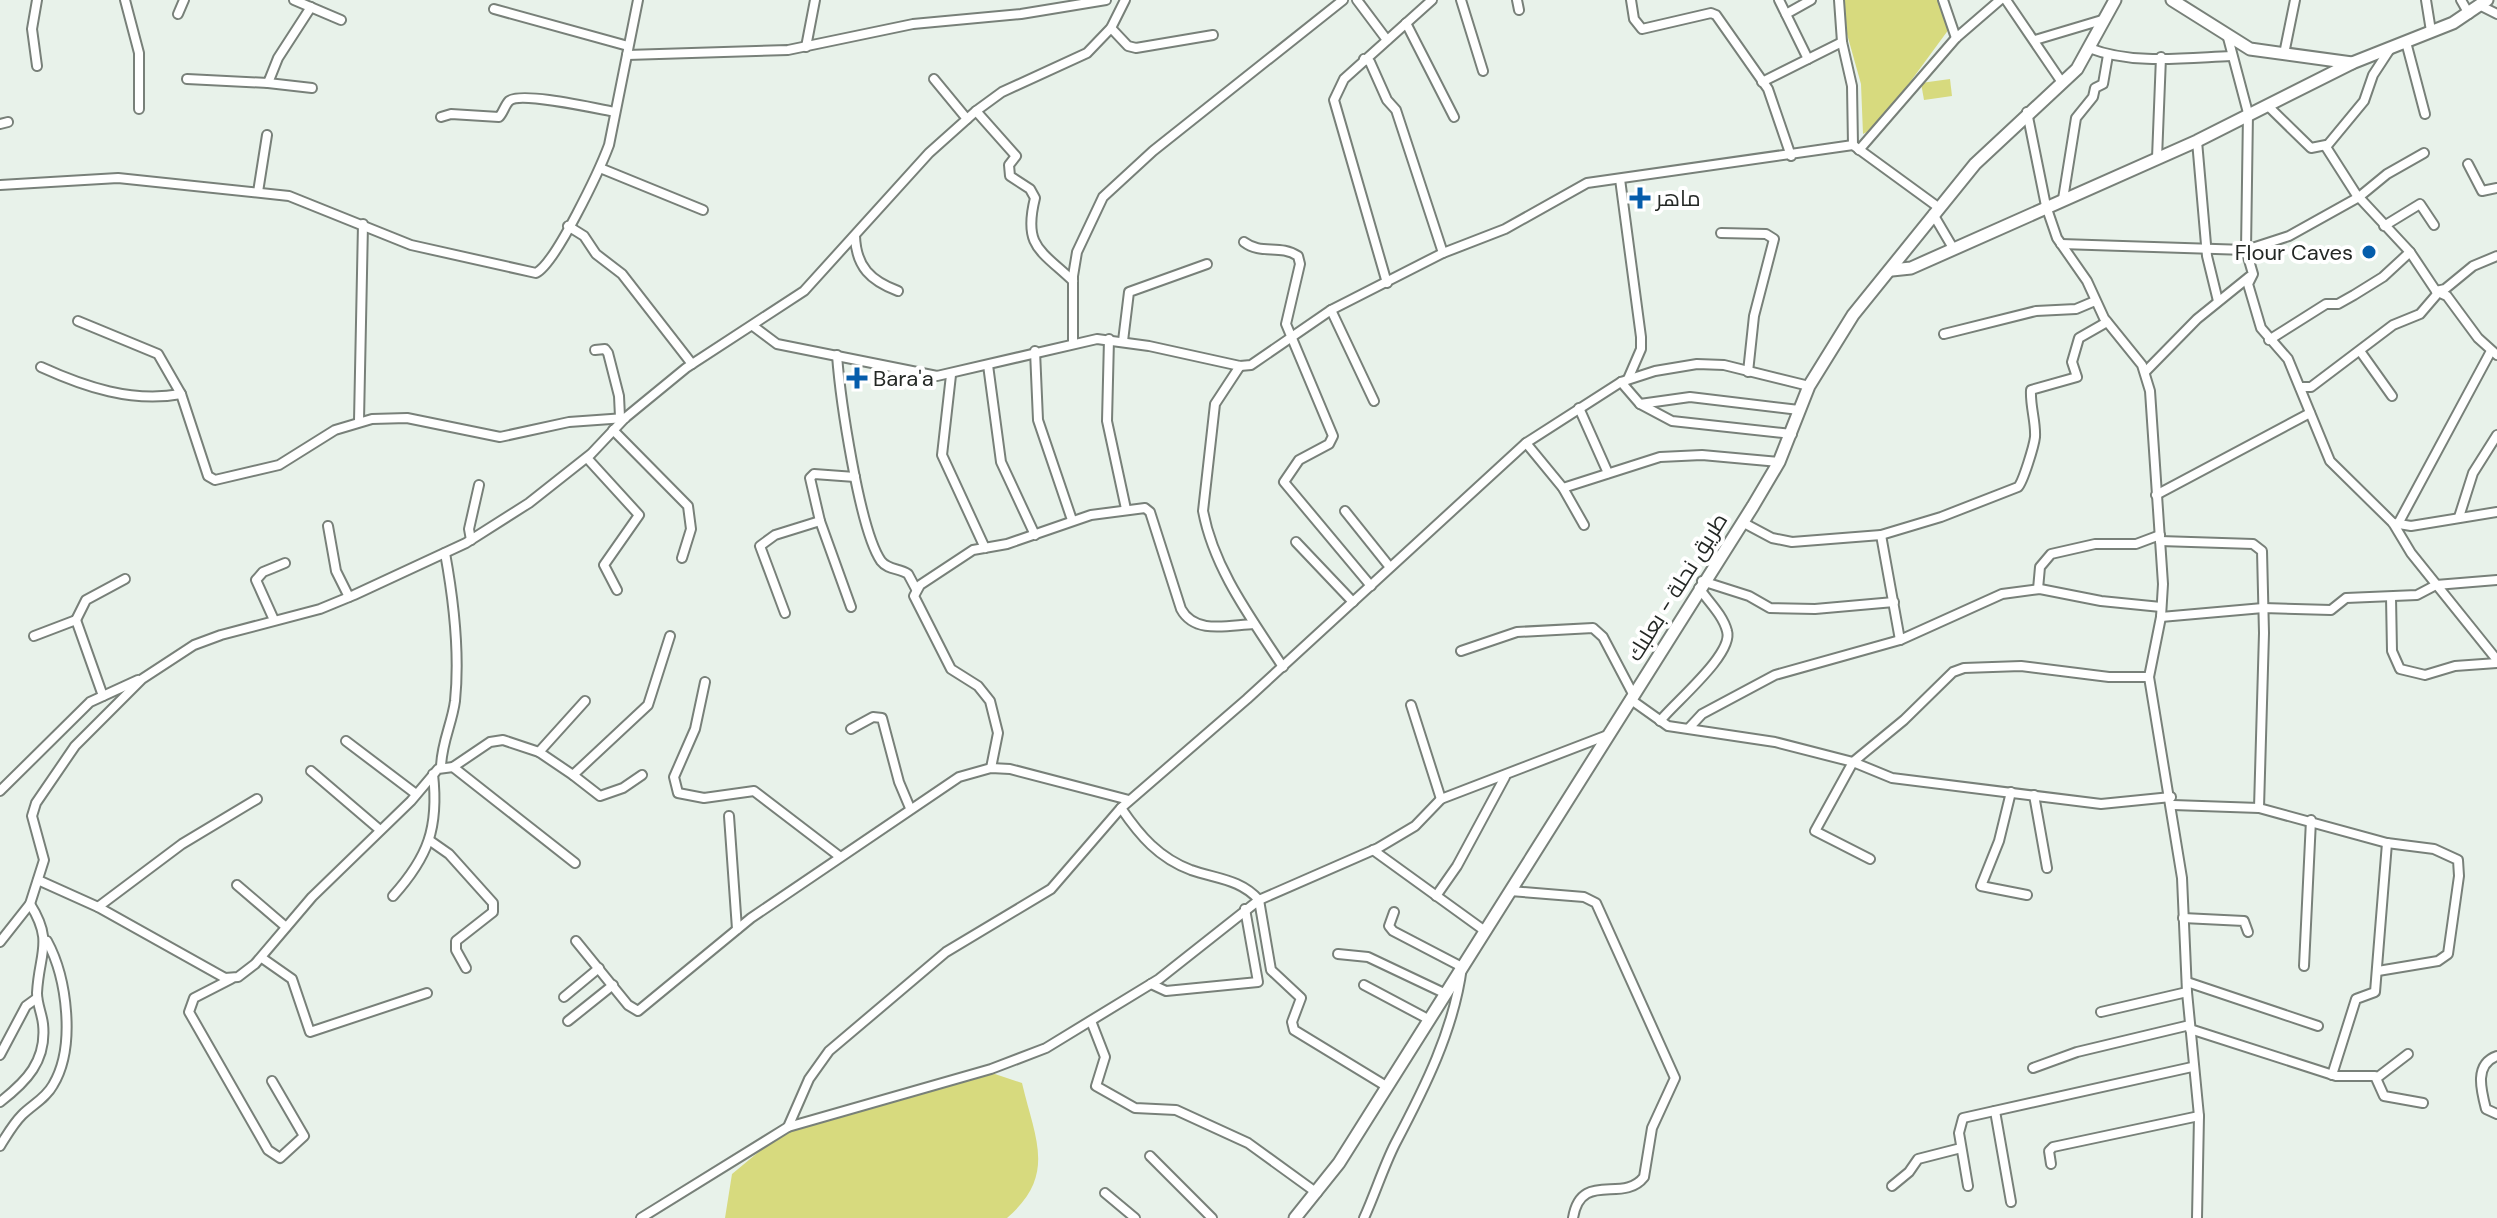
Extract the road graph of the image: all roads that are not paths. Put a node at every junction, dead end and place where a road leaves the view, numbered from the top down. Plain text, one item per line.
1 (37, 0) edge
2 (125, 0) edge
3 (184, 0) edge
4 (294, 0) edge
5 (638, 0) edge
6 (815, 0) edge
7 (1106, 0) edge
8 (1125, 0) edge
9 (1343, 0) edge
10 (1357, 0) edge
11 (1432, 0) edge
12 (1461, 0) edge
13 (1517, 0) edge
14 (1631, 0) edge
15 (1779, 0) edge
16 (1811, 0) edge
17 (1839, 0) edge
18 (1943, 0) edge
19 (2000, 0) edge
20 (2006, 0) edge
21 (2115, 0) edge
22 (2172, 0) edge
23 (2295, 0) edge
24 (2426, 0) edge
25 (2461, 0) edge
26 (2484, 3) edge
27 (311, 7) junction
28 (494, 9) dead end
29 (1519, 10) dead end
30 (178, 14) dead end
31 (1786, 14) junction
32 (2469, 14) junction
33 (2497, 14) edge
34 (341, 20) dead end
35 (2102, 20) junction
36 (1406, 23) junction
37 (1111, 28) junction
38 (2431, 31) junction
39 (2227, 33) junction
40 (1213, 35) dead end
41 (1956, 38) junction
42 (1387, 40) junction
43 (2035, 40) junction
44 (1842, 42) junction
45 (2406, 42) junction
46 (806, 47) junction
47 (2089, 48) junction
48 (2391, 48) junction
49 (628, 50) junction
50 (2284, 54) junction
51 (2108, 55) junction
52 (2231, 56) junction
53 (2161, 57) junction
54 (1364, 59) junction
55 (1808, 59) junction
56 (2352, 63) junction
57 (37, 66) dead end
58 (1483, 71) dead end
59 (187, 79) dead end
60 (934, 79) dead end
61 (2061, 81) junction
62 (1762, 82) junction
63 (268, 83) junction
64 (312, 88) dead end
65 (2267, 105) junction
66 (139, 109) dead end
67 (976, 111) junction
68 (615, 112) junction
69 (2027, 112) junction
70 (2248, 113) junction
71 (2425, 114) dead end
72 (441, 117) dead end
73 (1454, 117) dead end
74 (967, 119) junction
75 (267, 135) dead end
76 (2197, 141) junction
77 (2326, 145) junction
78 (1856, 148) junction
79 (2424, 153) dead end
80 (1791, 156) junction
81 (2157, 158) junction
82 (2468, 164) dead end
83 (600, 168) junction
84 (1620, 179) junction
85 (0, 185) edge
86 (2497, 188) edge
87 (258, 192) junction
88 (2359, 197) junction
89 (2063, 199) junction
90 (2046, 206) junction
91 (703, 210) dead end
92 (1936, 210) junction
93 (363, 224) junction
94 (2434, 225) dead end
95 (568, 226) junction
96 (2384, 226) junction
97 (1721, 233) dead end
98 (855, 235) junction
99 (1244, 242) dead end
100 (2061, 244) junction
101 (1953, 248) junction
102 (2206, 249) junction
103 (2246, 250) junction
104 (2410, 252) junction
105 (1443, 253) junction
106 (2497, 256) edge
107 (1207, 264) dead end
108 (1892, 270) junction
109 (2253, 274) junction
110 (1073, 281) junction
111 (1387, 283) junction
112 (898, 291) dead end
113 (2437, 292) junction
114 (2095, 301) junction
115 (2218, 301) junction
116 (1331, 310) junction
117 (78, 321) dead end
118 (2107, 322) junction
119 (753, 326) junction
120 (1944, 334) dead end
121 (1109, 339) junction
122 (1292, 339) junction
123 (2269, 340) junction
124 (1073, 341) junction
125 (1123, 341) junction
126 (595, 350) dead end
127 (1035, 351) junction
128 (2360, 351) junction
129 (2494, 353) edge
130 (837, 355) junction
131 (692, 364) junction
132 (988, 365) junction
133 (1240, 366) junction
134 (41, 367) dead end
135 (1748, 372) junction
136 (2145, 372) junction
137 (951, 375) junction
138 (1624, 381) junction
139 (1809, 386) junction
140 (2300, 387) junction
141 (181, 394) junction
142 (2392, 396) dead end
143 (1374, 401) dead end
144 (1640, 404) junction
145 (1579, 408) junction
146 (1799, 410) junction
147 (2310, 413) junction
148 (622, 418) junction
149 (359, 421) junction
150 (613, 430) junction
151 (1792, 434) junction
152 (2497, 435) edge
153 (1526, 443) junction
154 (587, 458) junction
155 (1779, 462) junction
156 (1608, 473) junction
157 (855, 477) junction
158 (479, 485) dead end
159 (1563, 488) junction
160 (2156, 495) junction
161 (1126, 509) junction
162 (1345, 511) dead end
163 (2497, 512) edge
164 (2459, 517) junction
165 (1072, 520) junction
166 (820, 521) junction
167 (1742, 522) junction
168 (2396, 523) junction
169 (1584, 525) dead end
170 (328, 526) dead end
171 (1035, 535) junction
172 (1881, 535) junction
173 (2160, 538) junction
174 (471, 540) junction
175 (1296, 542) dead end
176 (985, 548) junction
177 (445, 553) junction
178 (682, 558) dead end
179 (285, 563) dead end
180 (1389, 566) junction
181 (125, 579) dead end
182 (2497, 580) edge
183 (1700, 584) junction
184 (2436, 585) junction
185 (1371, 586) junction
186 (916, 589) junction
187 (2038, 589) junction
188 (617, 590) dead end
189 (349, 597) junction
190 (2391, 597) junction
191 (1353, 602) junction
192 (1894, 602) junction
193 (851, 607) dead end
194 (2263, 608) junction
195 (2161, 612) junction
196 (785, 613) dead end
197 (76, 620) junction
198 (274, 620) junction
199 (1254, 624) junction
200 (34, 636) dead end
201 (670, 636) dead end
202 (1900, 640) junction
203 (1461, 651) dead end
204 (2497, 662) edge
205 (1283, 667) junction
206 (2149, 677) junction
207 (142, 679) junction
208 (705, 682) dead end
209 (103, 696) junction
210 (1632, 696) junction
211 (585, 701) dead end
212 (1411, 705) dead end
213 (1660, 721) junction
214 (1689, 728) junction
215 (851, 729) dead end
216 (1605, 736) junction
217 (346, 741) dead end
218 (539, 752) junction
219 (1853, 762) junction
220 (453, 767) junction
221 (991, 768) junction
222 (311, 771) dead end
223 (437, 771) junction
224 (573, 775) junction
225 (642, 775) dead end
226 (1505, 776) junction
227 (0, 791) edge
228 (2011, 792) junction
229 (416, 794) junction
230 (2034, 795) junction
231 (257, 799) dead end
232 (1441, 799) junction
233 (1129, 800) junction
234 (2172, 801) junction
235 (910, 808) junction
236 (1121, 808) junction
237 (2259, 808) junction
238 (729, 816) dead end
239 (2311, 820) junction
240 (380, 830) junction
241 (429, 840) junction
242 (2387, 843) junction
243 (1373, 850) junction
244 (839, 856) junction
245 (1870, 859) dead end
246 (575, 863) dead end
247 (2047, 868) dead end
248 (38, 880) junction
249 (237, 885) dead end
250 (1510, 891) junction
251 (2027, 895) dead end
252 (393, 896) dead end
253 (1436, 896) junction
254 (1259, 900) junction
255 (30, 904) junction
256 (98, 907) junction
257 (1245, 909) junction
258 (1394, 912) dead end
259 (2183, 918) junction
260 (286, 927) junction
261 (737, 929) junction
262 (1485, 931) junction
263 (2248, 932) dead end
264 (47, 941) junction
265 (576, 941) dead end
266 (0, 942) edge
267 (1338, 954) dead end
268 (262, 958) junction
269 (1268, 963) junction
270 (1257, 966) junction
271 (2304, 966) dead end
272 (1462, 967) junction
273 (466, 968) dead end
274 (599, 968) junction
275 (2378, 971) junction
276 (232, 979) junction
277 (1151, 984) junction
278 (613, 985) junction
279 (1364, 985) dead end
280 (2187, 987) junction
281 (427, 993) dead end
282 (1444, 993) junction
283 (564, 997) dead end
284 (37, 998) junction
285 (2101, 1012) dead end
286 (1428, 1019) junction
287 (568, 1021) dead end
288 (1091, 1021) junction
289 (2318, 1026) dead end
290 (2190, 1027) junction
291 (2408, 1054) dead end
292 (0, 1055) edge
293 (2497, 1056) edge
294 (2192, 1067) junction
295 (2033, 1068) dead end
296 (2332, 1075) junction
297 (2378, 1077) junction
298 (272, 1081) dead end
299 (1386, 1086) junction
300 (0, 1102) edge
301 (2423, 1103) dead end
302 (1995, 1111) junction
303 (2497, 1114) edge
304 (2199, 1116) junction
305 (788, 1127) junction
306 (0, 1146) edge
307 (1961, 1148) junction
308 (1150, 1156) dead end
309 (2051, 1164) dead end
310 (1892, 1186) dead end
311 (1968, 1186) dead end
312 (1105, 1193) dead end
313 (1317, 1193) junction
314 (2011, 1202) dead end
315 (641, 1218) edge
316 (1135, 1218) edge
317 (1212, 1218) edge
318 (1295, 1218) edge
319 (1364, 1218) edge
320 (1573, 1218) edge
321 (2197, 1218) edge

1 - 57 street
2 - 66 street
3 - 30 street
4 - 27 street
5 - 49 street
6 - 46 street
7 - 46 street
8 - 37 street
9 - 110 street
10 - 42 street
11 - 36 street
12 - 58 street
13 - 29 street
14 - 62 street
15 - 31 street
16 - 31 street
17 - 44 street
18 - 41 street
19 - 41 street
20 - 43 street
21 - 35 street, طريق نحلة - بعلبك
22 - 39 street
23 - 50 street
24 - 38 street
25 - 32 street
26 - 32 street
26 - 33 street
27 - 34 street
27 - 63 street
28 - 49 street
31 - 55 street
32 - 38 street
35 - 43 street
35 - 47 street, طريق نحلة - بعلبك
36 - 42 street
36 - 73 street
37 - 40 street
37 - 67 street
38 - 45 street
39 - 50 street
39 - 52 street
41 - 78 street
42 - 54 street
43 - 61 street
44 - 55 street
44 - 78 street
45 - 48 street
45 - 71 street
46 - 49 street
47 - 51 street
47 - 61 street, طريق نحلة - بعلبك
48 - 56 street
48 - 77 street
49 - 68 street
50 - 56 street
51 - 53 street
51 - 89 street
52 - 53 street
52 - 70 street
53 - 81 street
54 - 105 street
54 - 111 street
55 - 62 street
56 - 65 street
59 - 63 street
60 - 74 street
61 - 69 street, طريق نحلة - بعلبك
62 - 80 street
63 - 64 street
65 - 70 street
65 - 77 street
67 - 74 street
67 - 110 street
68 - 72 street
68 - 83 street
69 - 90 street
69 - 92 street, طريق نحلة - بعلبك
70 - 76 street
70 - 103 street
74 - 98 street
75 - 87 street
76 - 81 street
76 - 102 street
77 - 88 street
78 - 80 street
78 - 92 street
79 - 88 street
80 - 84 street
81 - 89 street
82 - 86 street
83 - 91 street
83 - 95 street
84 - 105 street
84 - 138 street
85 - 87 street
87 - 93 street
88 - 96 street
88 - 103 street
89 - 90 street
90 - 100 street
90 - 101 street
92 - 101 street
92 - 108 street, طريق نحلة - بعلبك
93 - 95 street
93 - 149 street
94 - 96 street
95 - 131 street
96 - 104 street
97 - 135 street
98 - 112 street
98 - 119 street
99 - 122 street
100 - 102 street
100 - 114 street
101 - 108 street
102 - 103 street
102 - 115 street
103 - 109 street
104 - 113 street
104 - 123 street
105 - 111 street
106 - 113 street
107 - 125 street
108 - 139 street, طريق نحلة - بعلبك
109 - 115 street
109 - 123 street
110 - 124 street
111 - 116 street
113 - 128 street
113 - 129 street
114 - 118 street
114 - 120 street
115 - 136 street
116 - 122 street
116 - 143 street
117 - 141 street
118 - 136 street
118 - 172 street
119 - 130 street
119 - 131 street
121 - 124 street
121 - 125 street
121 - 161 street
122 - 133 street
122 - 185 street
123 - 140 street
124 - 127 street
125 - 133 street
126 - 148 street
127 - 132 street
127 - 165 street
128 - 140 street
128 - 142 street
129 - 168 street
130 - 137 street
130 - 157 street
131 - 148 street
132 - 137 street
132 - 171 street
133 - 199 street
134 - 141 street
135 - 138 street
135 - 139 street
136 - 160 street
137 - 176 street
138 - 144 street
138 - 145 street
139 - 146 street, طريق نحلة - بعلبك
140 - 147 street
141 - 149 street
144 - 146 street
144 - 151 street
145 - 153 street
145 - 156 street
146 - 151 street, طريق نحلة - بعلبك
147 - 160 street
147 - 168 street
148 - 149 street
148 - 150 street
150 - 154 street
150 - 178 street
151 - 155 street, طريق نحلة - بعلبك
152 - 164 street
153 - 159 street
153 - 180 street
154 - 174 street
154 - 188 street
155 - 156 street
155 - 167 street, طريق نحلة - بعلبك
156 - 159 street
157 - 166 street
157 - 186 street
158 - 174 street
159 - 169 street
160 - 173 street
161 - 165 street
161 - 199 street
162 - 180 street
163 - 164 street
164 - 168 street
165 - 171 street
166 - 193 street
166 - 196 street
167 - 172 street
167 - 183 street, طريق نحلة - بعلبك
168 - 184 street
170 - 189 street
171 - 176 street
172 - 192 street
173 - 187 street
173 - 194 street
173 - 195 street
174 - 177 street
175 - 191 street
176 - 186 street
177 - 189 street
177 - 223 street
179 - 198 street
180 - 185 street
181 - 197 street
182 - 184 street
183 - 192 street
183 - 210 street, طريق نحلة - بعلبك
183 - 213 street
184 - 190 street
184 - 204 street
185 - 191 street
186 - 221 street
187 - 195 street
187 - 202 street
189 - 198 street
190 - 194 street
190 - 204 street
191 - 205 street
192 - 202 street
194 - 195 street
194 - 237 street
195 - 206 street
197 - 200 street
197 - 209 street
198 - 207 street
199 - 205 street
201 - 224 street
202 - 214 street
203 - 210 street
205 - 233 street
206 - 219 street
206 - 234 street
207 - 209 street
207 - 248 street
208 - 244 street
209 - 227 street
210 - 213 street
210 - 216 street, طريق نحلة - بعلبك
211 - 218 street
212 - 232 street
213 - 214 street
214 - 219 street
215 - 235 street
216 - 226 street
216 - 250 street, طريق نحلة - بعلبك
217 - 229 street
218 - 220 street
218 - 224 street
219 - 228 street
219 - 245 street
220 - 223 street
220 - 246 street
221 - 233 street
221 - 235 street
222 - 240 street
223 - 229 street
223 - 241 street
224 - 225 street
226 - 232 street
226 - 253 street
228 - 230 street
228 - 251 street
229 - 240 street
230 - 234 street
230 - 247 street
231 - 256 street
232 - 243 street
233 - 236 street
234 - 237 street
234 - 259 street
235 - 244 street
236 - 254 street
236 - 305 street
237 - 239 street
238 - 261 street
239 - 242 street
239 - 271 street
240 - 260 street
241 - 252 street
241 - 273 street
242 - 275 street
242 - 275 street
243 - 253 street
243 - 254 street
244 - 261 street
248 - 255 street
248 - 256 street
249 - 260 street
250 - 262 street, طريق نحلة - بعلبك
250 - 320 street
253 - 262 street
254 - 257 street
254 - 269 street
255 - 264 street
255 - 266 street
256 - 276 street
257 - 270 street
257 - 277 street
258 - 272 street
259 - 263 street
259 - 280 street
260 - 268 street
261 - 278 street
262 - 272 street, طريق نحلة - بعلبك
264 - 284 street
264 - 306 street
265 - 274 street
267 - 282 street
268 - 276 street
268 - 281 street
269 - 270 street
269 - 299 street
270 - 277 street
272 - 282 street, طريق نحلة - بعلبك
272 - 319 street
274 - 278 street
274 - 283 street
275 - 296 street
276 - 298 street
277 - 288 street
278 - 287 street
279 - 286 street
280 - 285 street
280 - 289 street
280 - 290 street
282 - 286 street, طريق نحلة - بعلبك
284 - 292 street
284 - 300 street
286 - 299 street, طريق نحلة - بعلبك
288 - 305 street
288 - 313 street
290 - 294 street
290 - 295 street
290 - 296 street
291 - 297 street
293 - 303 street
294 - 302 street
294 - 304 street
296 - 297 street
297 - 301 street
299 - 313 street, طريق نحلة - بعلبك
302 - 307 street
302 - 314 street
304 - 309 street
304 - 321 street
305 - 315 street
307 - 310 street
307 - 311 street
308 - 317 street
312 - 316 street
313 - 318 street, طريق نحلة - بعلبك

